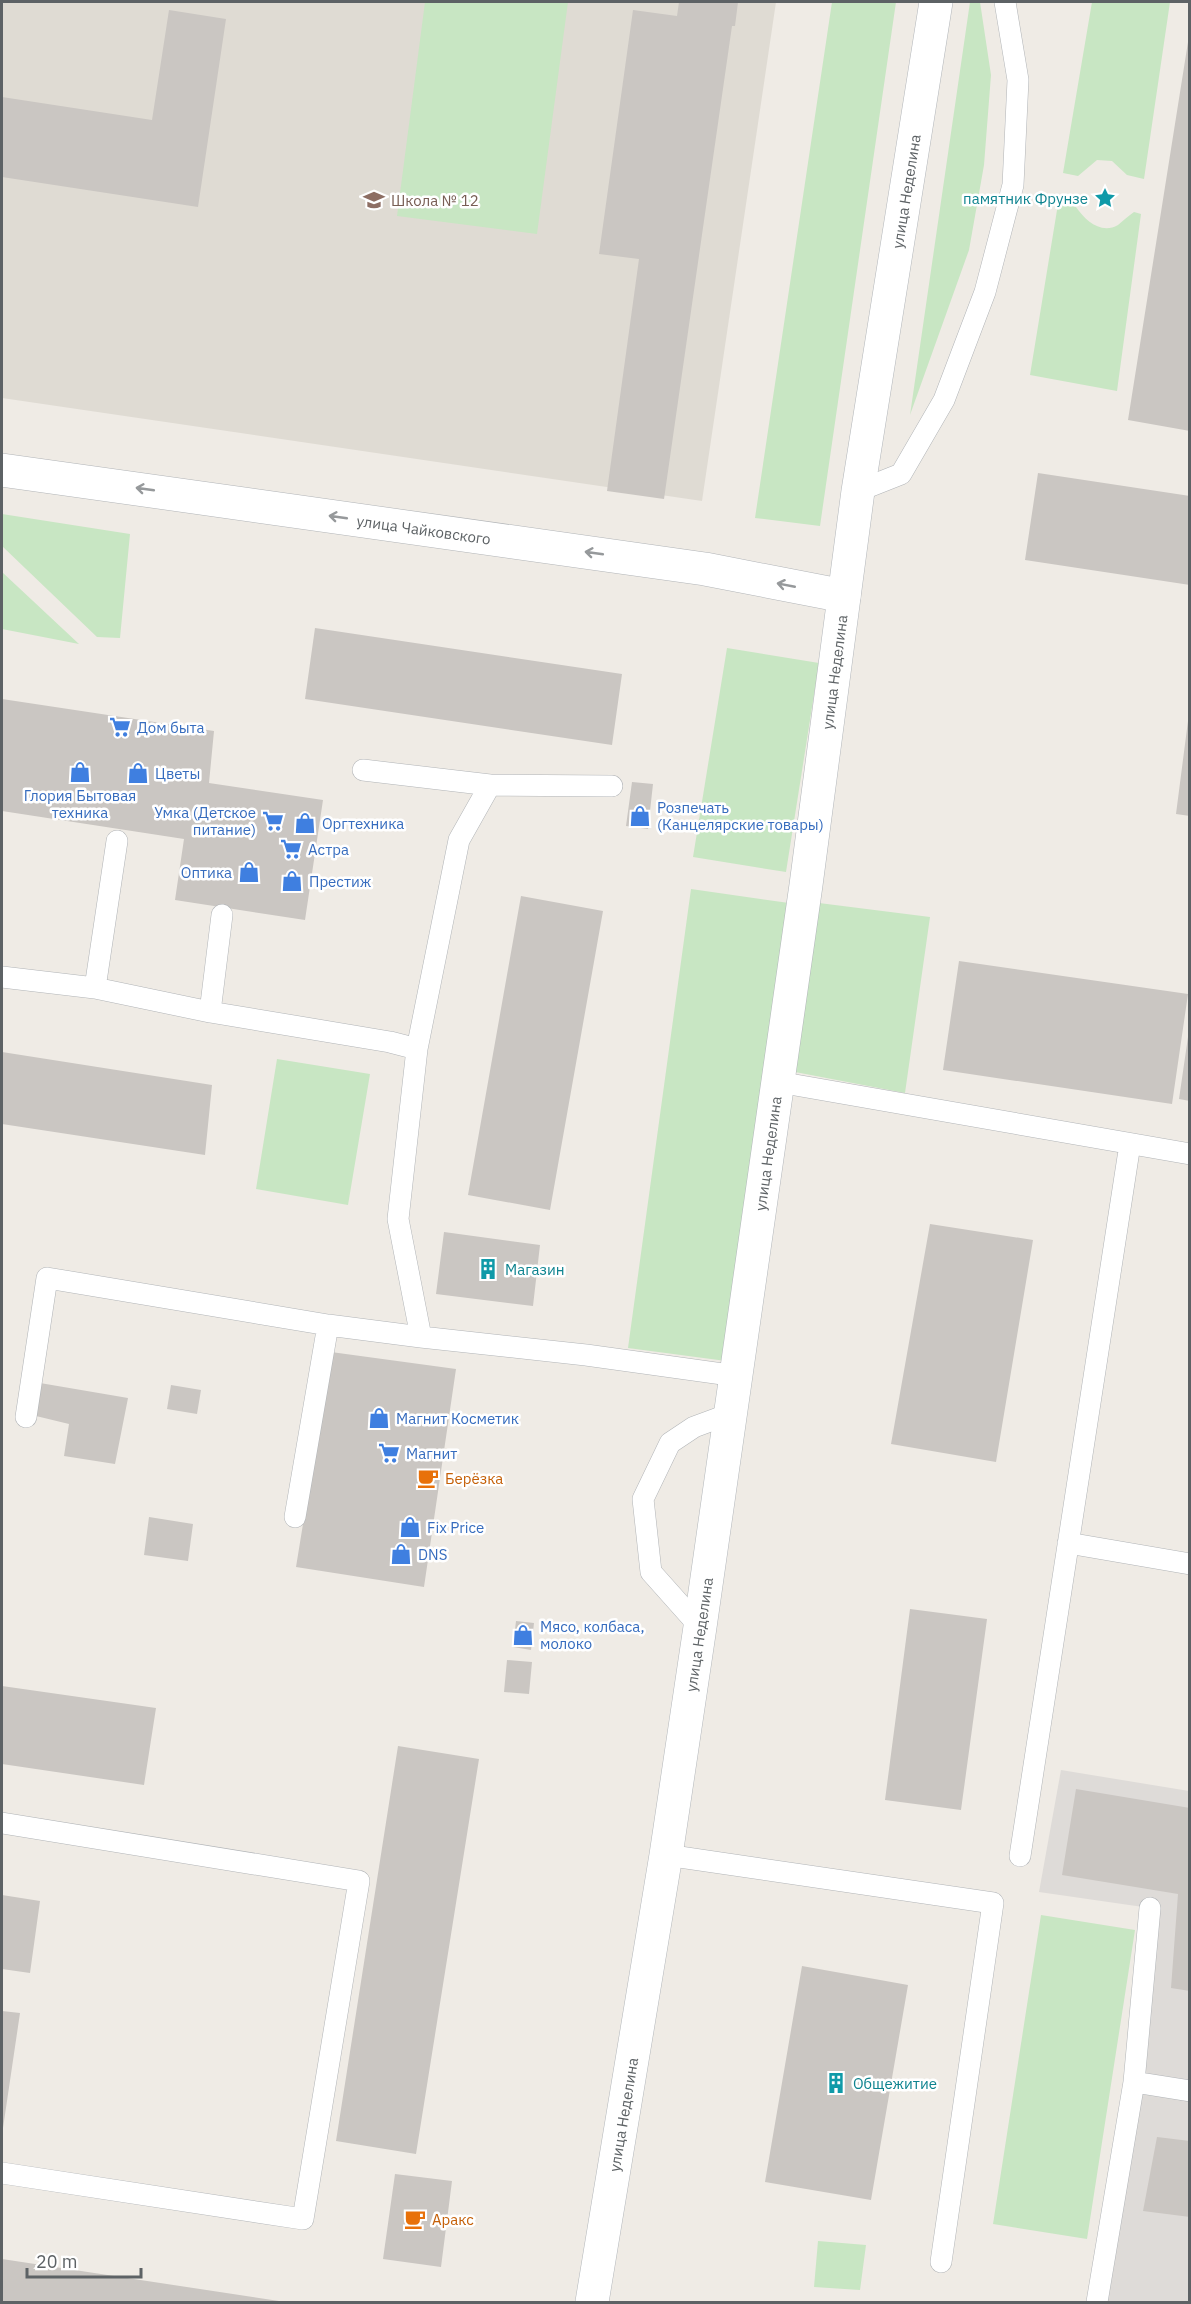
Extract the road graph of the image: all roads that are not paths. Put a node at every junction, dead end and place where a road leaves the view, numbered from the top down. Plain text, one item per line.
1 (936, 2) edge
2 (1005, 2) edge
3 (2, 470) edge
4 (858, 491) junction
5 (844, 596) junction
6 (363, 770) dead end
7 (490, 785) junction
8 (612, 786) dead end
9 (117, 841) dead end
10 (222, 915) dead end
11 (2, 977) edge
12 (95, 988) junction
13 (210, 1012) junction
14 (417, 1049) junction
15 (778, 1082) junction
16 (1130, 1144) junction
17 (1190, 1154) edge
18 (328, 1325) junction
19 (421, 1337) junction
20 (737, 1376) junction
21 (732, 1413) junction
22 (26, 1417) dead end
23 (295, 1517) dead end
24 (1068, 1543) junction
25 (1190, 1564) edge
26 (700, 1627) junction
27 (2, 1823) edge
28 (666, 1855) junction
29 (1020, 1856) dead end
30 (1150, 1908) dead end
31 (1134, 2082) junction
32 (1190, 2091) edge
33 (2, 2173) edge
34 (942, 2262) dead end
35 (592, 2302) edge
36 (1097, 2302) edge

1 - 4 street, улица Неделина
2 - 4 lane
5 -> 3 street, улица Чайковского
4 - 5 street, улица Неделина
5 - 15 street, улица Неделина
6 - 7 lane
7 - 8 lane
7 - 14 lane
9 - 12 lane
10 - 13 lane
11 - 12 lane
12 - 13 lane
13 - 14 lane
14 - 19 lane
15 - 16 lane
15 - 20 street, улица Неделина
16 - 17 lane
16 - 24 lane
18 - 19 lane
18 - 22 lane
18 - 23 lane
19 - 20 lane
20 - 21 street, улица Неделина
21 - 26 street, улица Неделина
21 - 26 lane
24 - 25 lane
24 - 29 lane
26 - 28 street, улица Неделина
27 - 33 lane
28 - 34 lane
28 - 35 street, улица Неделина
30 - 31 lane
31 - 32 lane
31 - 36 lane

